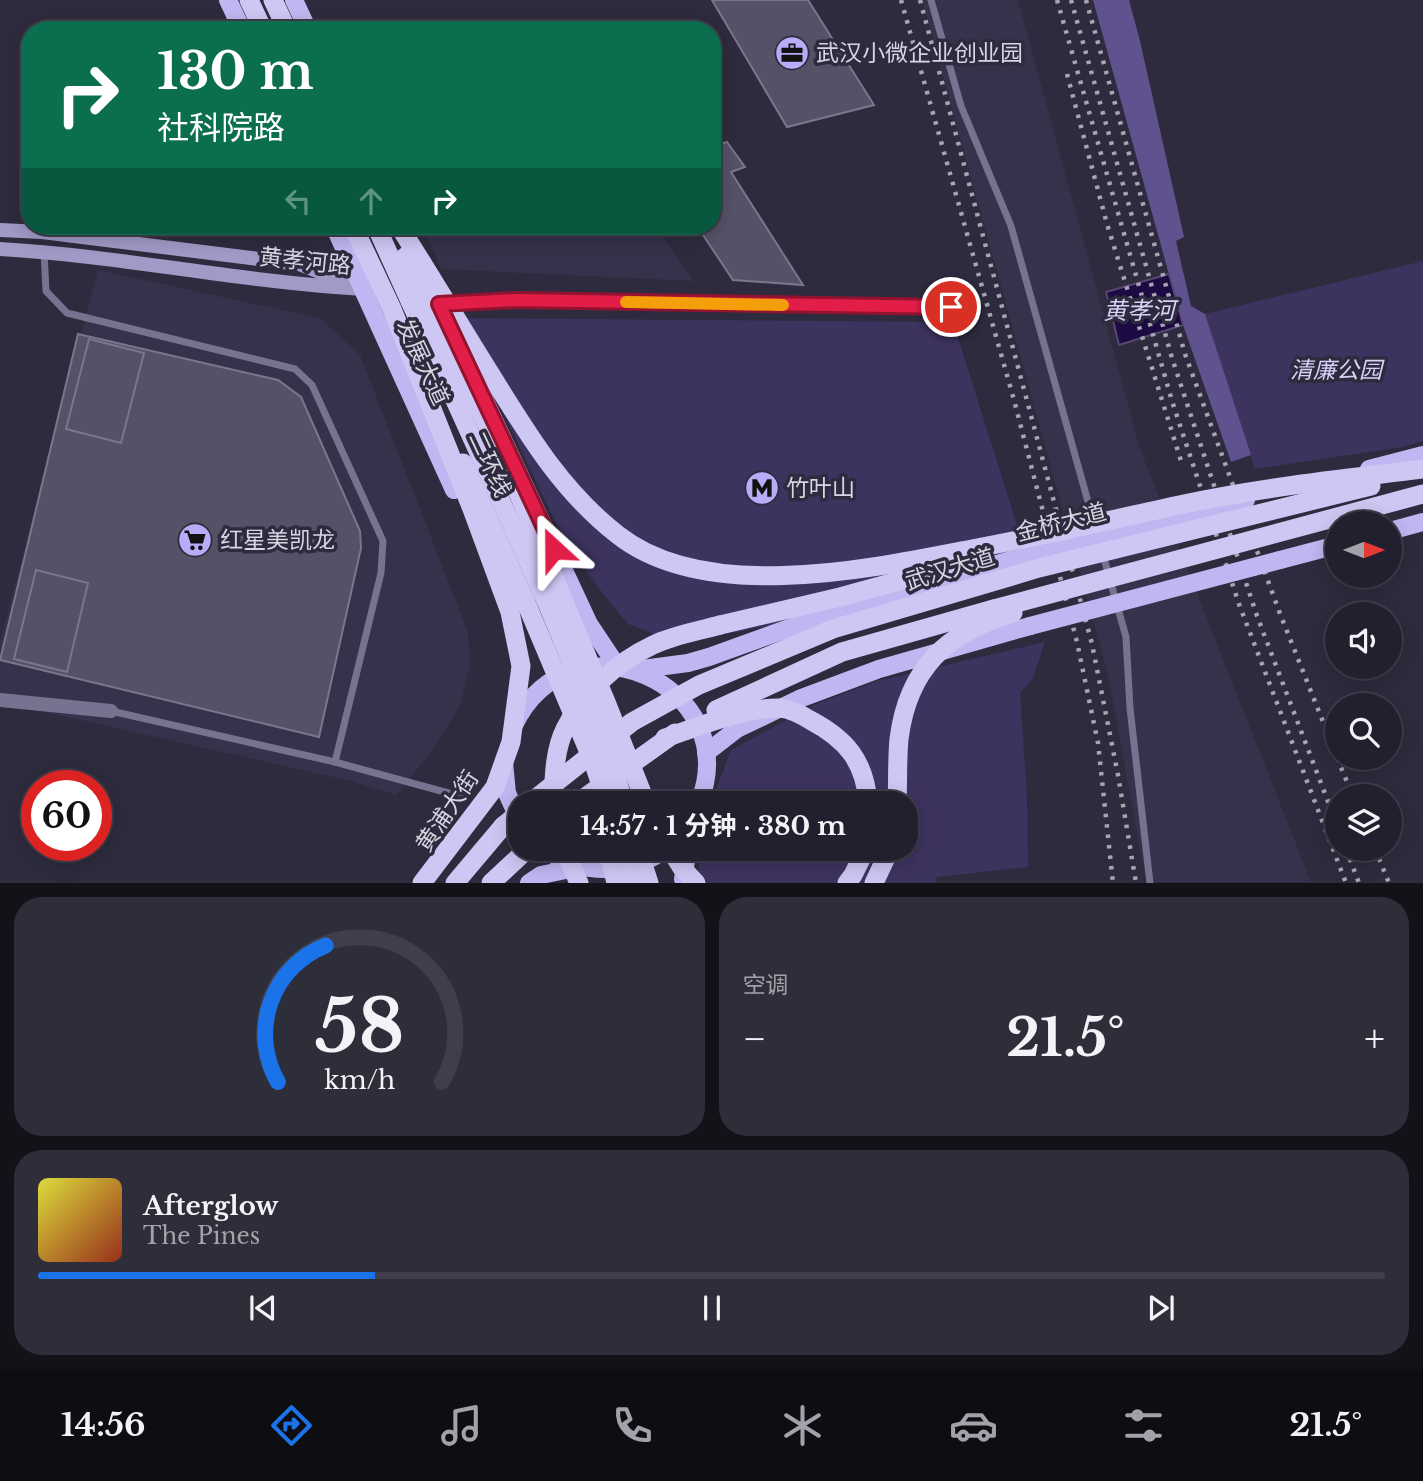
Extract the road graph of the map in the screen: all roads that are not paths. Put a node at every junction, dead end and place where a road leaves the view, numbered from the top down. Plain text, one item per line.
1 (228, 0) edge
2 (249, 0) edge
3 (273, 0) edge
4 (287, 0) edge
5 (294, 0) edge
6 (931, 0) edge
7 (238, 21) edge
8 (259, 21) edge
9 (282, 21) edge
10 (297, 21) edge
11 (303, 21) edge
12 (0, 230) edge
13 (21, 231) edge
14 (66, 235) edge
15 (338, 235) edge
16 (358, 235) edge
17 (380, 235) edge
18 (395, 235) edge
19 (404, 235) edge
20 (406, 235) edge
21 (0, 249) edge
22 (44, 252) junction
23 (363, 289) junction
24 (439, 304) junction
25 (951, 307) dead end
26 (392, 309) junction
27 (1423, 455) edge
28 (1423, 471) edge
29 (1423, 494) edge
30 (1423, 522) edge
31 (1088, 526) junction
32 (1402, 528) edge
33 (1325, 547) edge
34 (1091, 583) junction
35 (524, 598) junction
36 (626, 668) junction
37 (0, 700) edge
38 (111, 711) joint
39 (514, 722) junction
40 (665, 738) junction
41 (706, 753) junction
42 (335, 762) junction
43 (504, 766) junction
44 (545, 791) edge
45 (554, 791) edge
46 (592, 791) edge
47 (593, 791) edge
48 (603, 791) edge
49 (620, 791) edge
50 (641, 791) edge
51 (704, 791) edge
52 (866, 791) edge
53 (897, 791) edge
54 (508, 795) edge
55 (463, 797) dead end
56 (508, 822) edge
57 (514, 861) edge
58 (518, 861) edge
59 (560, 861) edge
60 (625, 861) edge
61 (642, 861) edge
62 (645, 861) edge
63 (677, 861) edge
64 (686, 861) edge
65 (860, 861) edge
66 (884, 861) edge
67 (579, 875) edge
68 (611, 878) edge
69 (422, 883) edge
70 (427, 883) edge
71 (455, 883) edge
72 (491, 883) edge
73 (504, 883) edge
74 (529, 883) edge
75 (631, 883) edge
76 (649, 883) edge
77 (682, 883) edge
78 (696, 883) edge
79 (847, 883) edge
80 (874, 883) edge
81 (1150, 883) edge

1 - 7 main road
2 - 8 highway
3 - 9 highway
4 - 10 highway
5 - 11 main road
6 - 81 lane
12 - 13 main road, 黄孝河路
14 - 23 main road, 黄孝河路
15 - 23 main road, 发展大道
16 - 26 highway, 二环线, bridge
17 - 49 highway, 二环线, bridge
18 - 50 highway, bridge
19 - 24 main road, 发展大道
20 - 31 highway, bridge
21 - 22 main road, 黄孝河路
22 - 23 main road, 黄孝河路
22 - 42 lane
23 - 24 main road
23 - 39 main road, 发展大道
24 - 25 street
24 - 36 main road, 发展大道
26 - 35 highway, 二环线, bridge
26 - 69 highway, bridge
27 - 36 main road, 金桥大道, bridge
28 - 31 highway, bridge
28 - 44 highway, 武汉大道, bridge
29 - 34 highway, bridge
30 - 32 main road
31 - 45 highway, bridge
33 - 41 main road, bridge
34 - 40 highway, bridge
34 - 53 highway, bridge
35 - 46 highway, bridge
35 - 48 highway, 二环线, bridge
36 - 39 main road, 金桥大道
36 - 41 main road
37 - 38 street
38 - 42 lane
39 - 43 main road
40 - 47 highway, bridge
40 - 52 highway, bridge
41 - 51 main road
42 - 55 lane
43 - 54 main road
43 - 70 main road, 黄浦大街
56 - 71 highway, bridge
57 - 72 highway, bridge
58 - 73 highway, bridge
59 - 67 main road
60 - 75 highway, bridge
61 - 76 highway, bridge
62 - 68 main road
63 - 78 highway, bridge
64 - 77 main road
65 - 79 highway
66 - 80 highway
67 - 68 main road
67 - 74 main road

